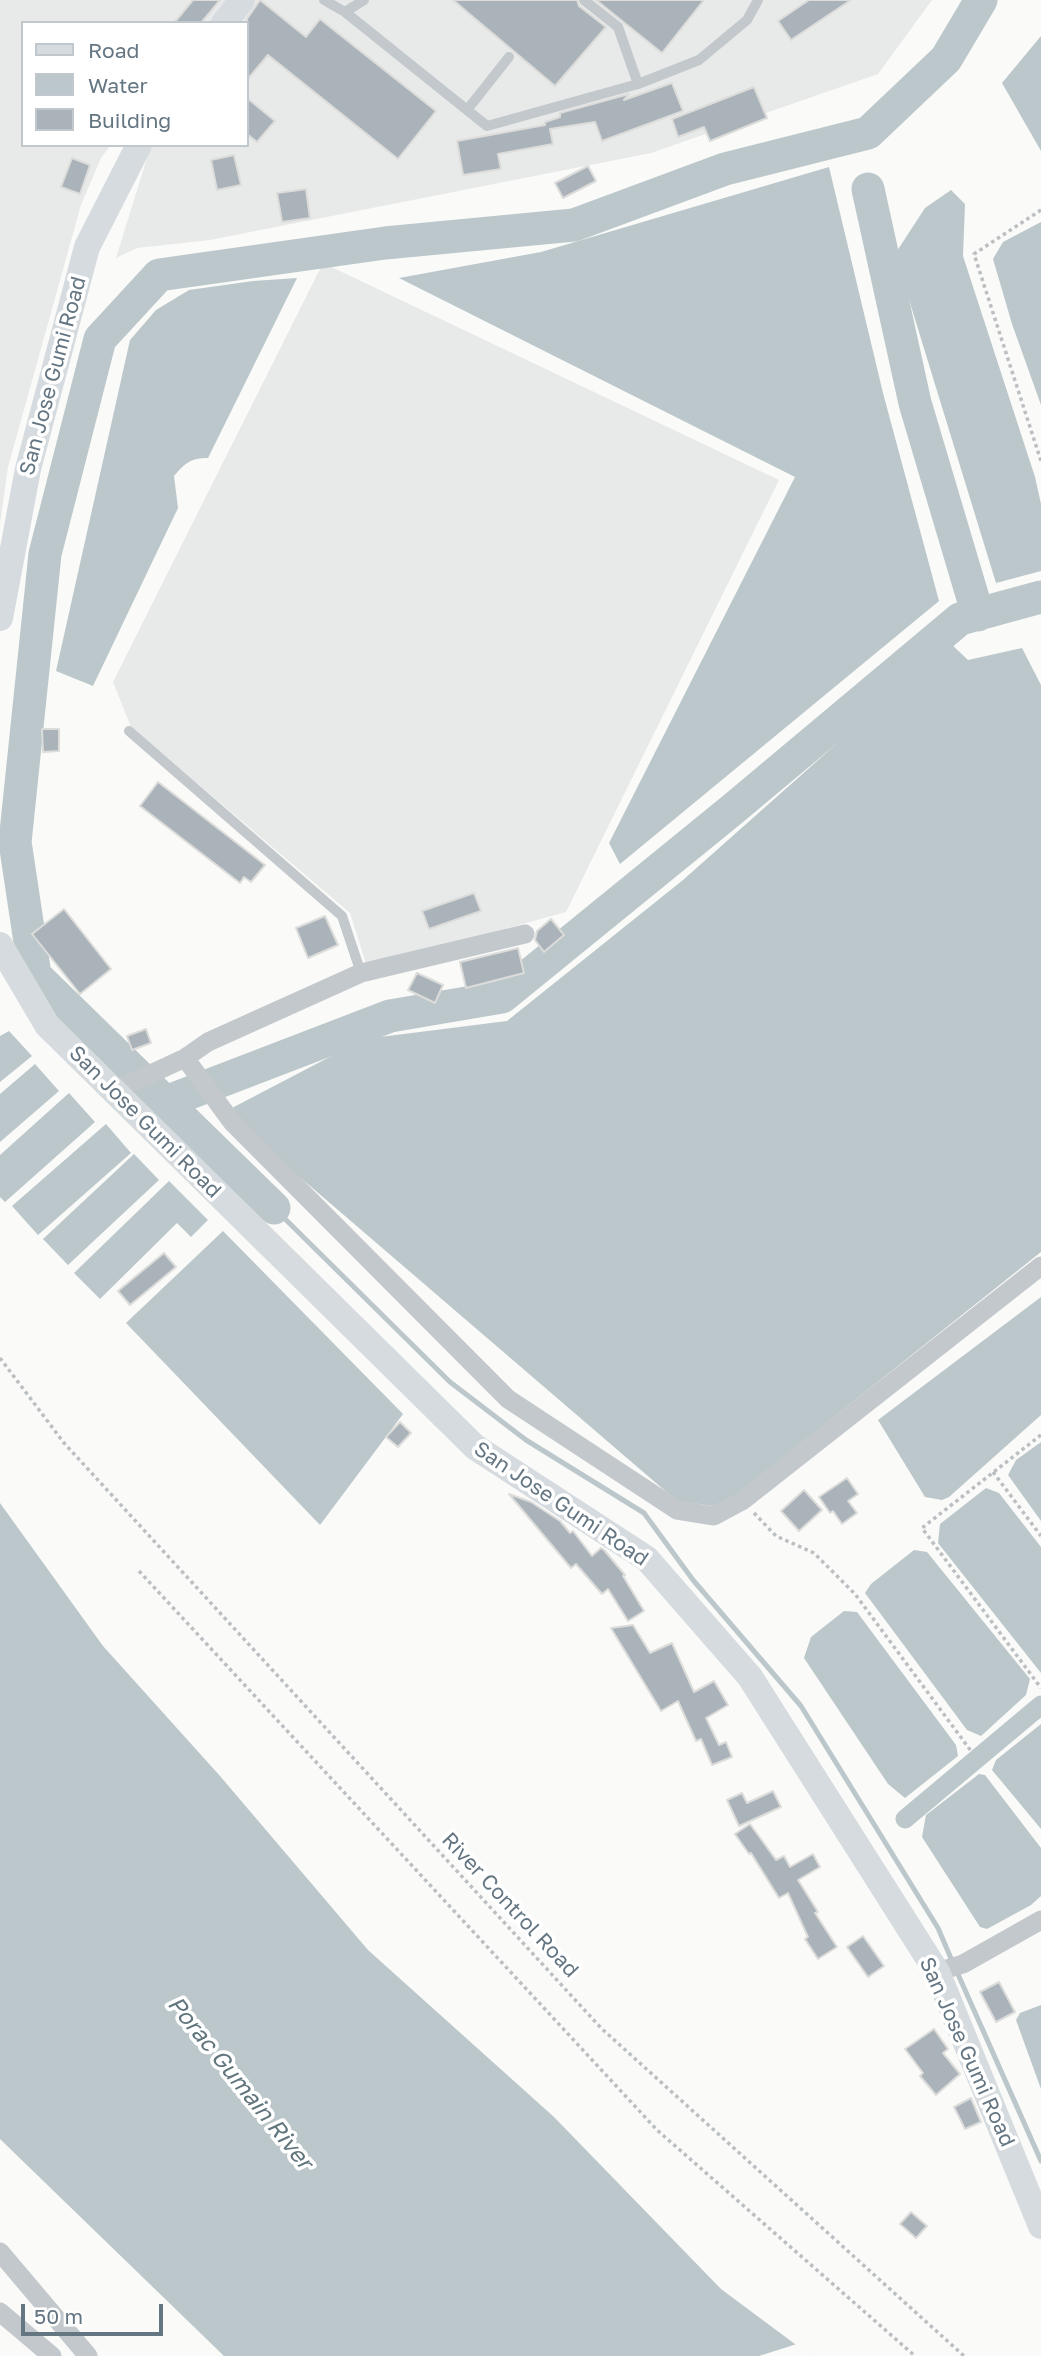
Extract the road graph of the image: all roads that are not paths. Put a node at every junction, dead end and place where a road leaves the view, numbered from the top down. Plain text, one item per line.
1 (242, 0) edge
2 (324, 0) edge
3 (365, 0) edge
4 (584, 0) edge
5 (758, 0) edge
6 (345, 12) junction
7 (226, 21) edge
8 (509, 57) dead end
9 (638, 84) junction
10 (467, 110) junction
11 (138, 147) edge
12 (0, 618) edge
13 (129, 730) dead end
14 (525, 934) dead end
15 (0, 945) edge
16 (361, 973) junction
17 (185, 1058) junction
18 (114, 1091) junction
19 (1041, 1266) edge
20 (1041, 1920) edge
21 (949, 1968) junction
22 (1041, 2225) edge
23 (0, 2252) edge
24 (0, 2312) edge
25 (52, 2356) edge
26 (88, 2356) edge

1 - 7 street
2 - 6 lane
3 - 6 lane
4 - 9 lane
5 - 9 lane
6 - 10 lane
8 - 10 lane
9 - 10 lane
11 - 12 street, San Jose Gumi Road
13 - 16 lane
14 - 16 street
15 - 18 street, San Jose Gumi Road
16 - 17 street
17 - 18 street
17 - 19 street
18 - 21 street, San Jose Gumi Road
20 - 21 street
21 - 22 street, San Jose Gumi Road
23 - 26 street
24 - 25 street

